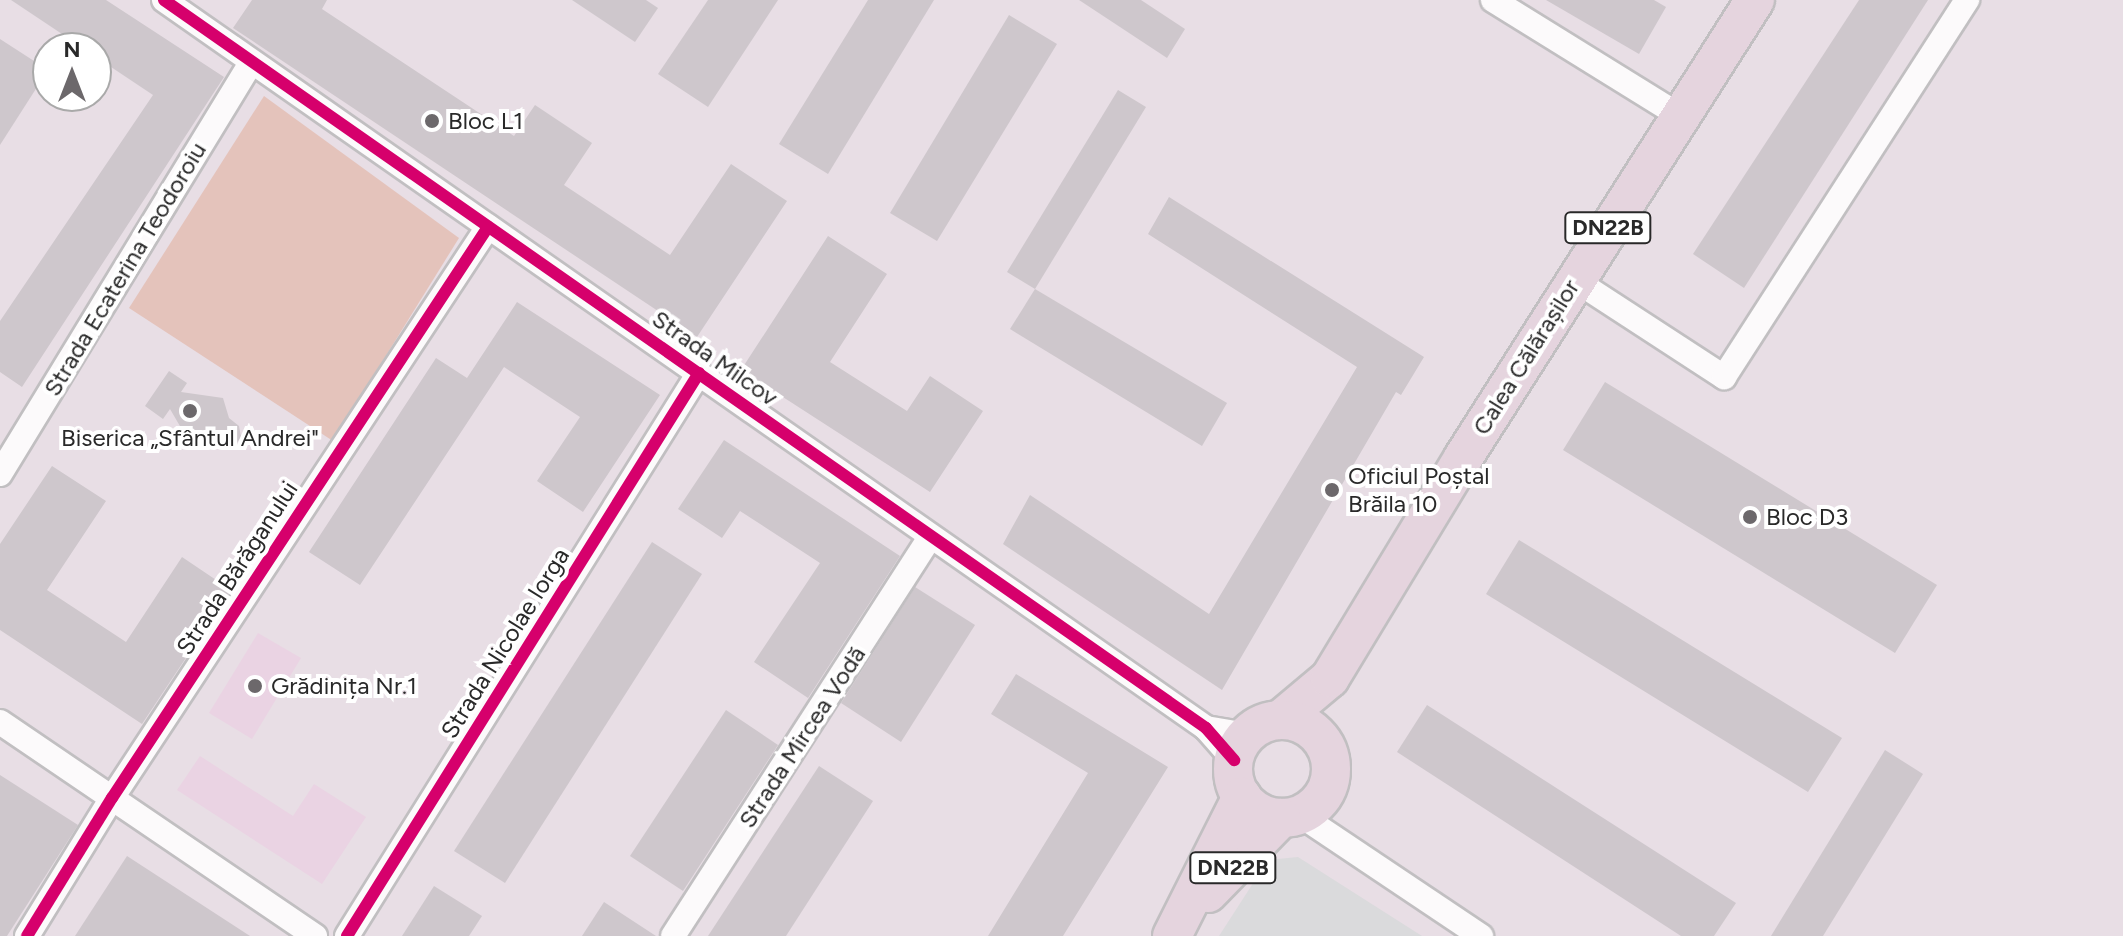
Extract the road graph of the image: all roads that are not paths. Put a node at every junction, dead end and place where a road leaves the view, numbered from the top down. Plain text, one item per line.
1 (164, 0) edge
2 (1493, 0) edge
3 (1755, 0) edge
4 (1967, 0) edge
5 (250, 64) junction
6 (1680, 116) junction
7 (488, 227) junction
8 (1575, 280) junction
9 (699, 373) junction
10 (0, 474) edge
11 (930, 537) junction
12 (1330, 678) junction
13 (0, 722) edge
14 (1254, 738) junction
15 (1326, 746) junction
16 (1242, 797) junction
17 (112, 798) junction
18 (1291, 816) junction
19 (1178, 927) edge
20 (27, 936) edge
21 (315, 936) edge
22 (347, 936) edge
23 (673, 936) edge
24 (1481, 936) edge

1 - 5 street, Strada Milcov
2 - 6 street
3 - 6 main road, Calea Călărașilor / DN22B
4 - 8 street
5 - 7 street, Strada Milcov
5 - 10 street, Strada Ecaterina Teodoroiu
6 - 8 main road, Calea Călărașilor / DN22B
7 - 9 street, Strada Milcov
7 - 17 street, Strada Bărăganului
8 - 12 main road, Calea Călărașilor / DN22B
9 - 11 street, Strada Milcov
9 - 22 street, Strada Nicolae Iorga
11 - 14 street, Strada Milcov
11 - 23 street, Strada Mircea Vodă
12 - 14 main road, Calea Călărașilor / DN22B
12 - 15 main road, Calea Călărașilor / DN22B
13 - 17 street
14 - 15 main road
14 - 16 main road
15 - 18 main road, DN22B
16 - 18 main road, DN22B
16 - 19 main road, DN22B
17 - 20 street, Strada Bărăganului
17 - 21 street
18 - 19 main road, DN22B
18 - 24 street

